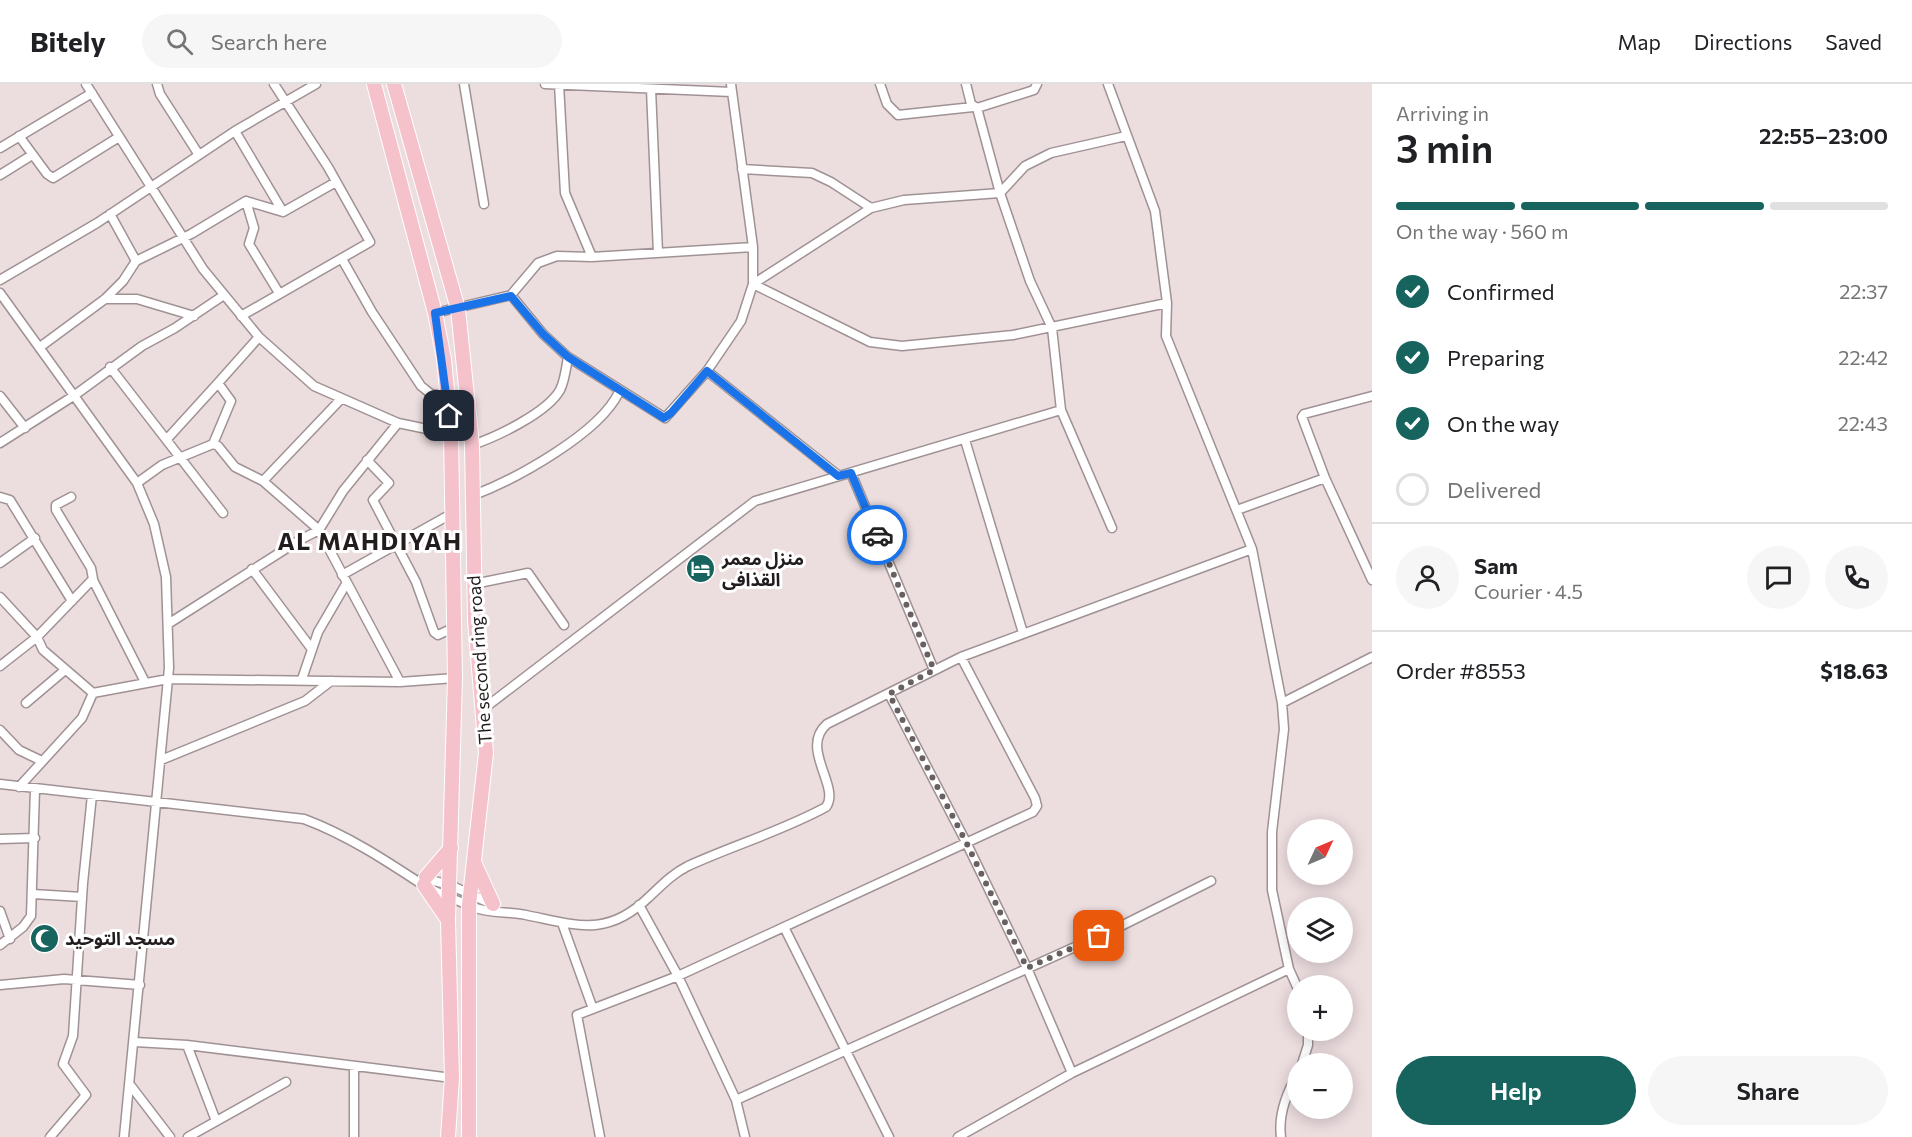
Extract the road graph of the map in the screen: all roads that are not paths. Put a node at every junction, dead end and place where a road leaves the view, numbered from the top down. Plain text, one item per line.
1 (86, 84) edge
2 (157, 84) edge
3 (274, 84) edge
4 (316, 84) edge
5 (374, 84) edge
6 (394, 84) edge
7 (464, 84) edge
8 (545, 84) edge
9 (880, 84) edge
10 (966, 84) edge
11 (1037, 84) edge
12 (1108, 84) edge
13 (559, 85) edge
14 (732, 88) edge
15 (651, 89) junction
16 (92, 93) junction
17 (286, 102) junction
18 (975, 107) junction
19 (235, 131) junction
20 (20, 136) junction
21 (1126, 136) junction
22 (119, 137) junction
23 (0, 148) edge
24 (33, 155) junction
25 (199, 155) junction
26 (742, 169) junction
27 (0, 175) edge
28 (336, 182) junction
29 (150, 187) junction
30 (1000, 193) junction
31 (246, 201) junction
32 (484, 204) dead end
33 (871, 208) junction
34 (283, 212) junction
35 (110, 214) junction
36 (183, 237) junction
37 (753, 247) junction
38 (658, 253) junction
39 (592, 257) junction
40 (342, 258) junction
41 (136, 261) junction
42 (0, 280) edge
43 (753, 284) junction
44 (0, 293) edge
45 (279, 293) junction
46 (224, 296) junction
47 (511, 296) junction
48 (105, 298) junction
49 (1167, 303) junction
50 (458, 309) junction
51 (435, 313) junction
52 (194, 315) junction
53 (241, 316) junction
54 (1052, 328) junction
55 (259, 338) junction
56 (40, 347) junction
57 (568, 357) junction
58 (110, 368) junction
59 (707, 371) junction
60 (218, 382) junction
61 (619, 392) junction
62 (75, 395) junction
63 (0, 396) edge
64 (1372, 396) edge
65 (447, 397) junction
66 (341, 399) junction
67 (1061, 410) junction
68 (398, 423) junction
69 (25, 428) junction
70 (451, 434) junction
71 (167, 439) junction
72 (965, 440) junction
73 (0, 443) edge
74 (213, 444) junction
75 (472, 445) junction
76 (180, 456) junction
77 (367, 460) junction
78 (851, 473) junction
79 (838, 476) junction
80 (1325, 478) junction
81 (263, 481) junction
82 (138, 483) junction
83 (474, 495) junction
84 (0, 497) edge
85 (71, 497) dead end
86 (1237, 510) junction
87 (223, 513) dead end
88 (451, 514) junction
89 (1112, 528) dead end
90 (319, 530) junction
91 (35, 538) junction
92 (398, 545) junction
93 (1252, 549) junction
94 (0, 563) edge
95 (252, 569) junction
96 (342, 576) junction
97 (93, 580) junction
98 (1372, 580) edge
99 (346, 584) junction
100 (474, 584) junction
101 (0, 597) edge
102 (72, 601) junction
103 (168, 624) junction
104 (564, 625) dead end
105 (455, 627) junction
106 (1023, 633) junction
107 (37, 637) junction
108 (311, 648) junction
109 (962, 657) junction
110 (1372, 657) edge
111 (0, 666) edge
112 (64, 670) junction
113 (934, 670) junction
114 (455, 678) junction
115 (168, 679) junction
116 (302, 680) junction
117 (332, 680) junction
118 (144, 682) junction
119 (400, 682) junction
120 (93, 693) junction
121 (889, 694) junction
122 (26, 703) dead end
123 (1282, 703) junction
124 (482, 710) junction
125 (0, 730) edge
126 (161, 760) junction
127 (42, 762) junction
128 (0, 784) edge
129 (19, 787) junction
130 (35, 789) junction
131 (92, 795) junction
132 (158, 802) junction
133 (35, 838) junction
134 (0, 839) edge
135 (966, 842) junction
136 (451, 848) junction
137 (473, 859) junction
138 (422, 880) junction
139 (1211, 880) dead end
140 (450, 891) junction
141 (33, 894) junction
142 (82, 897) junction
143 (469, 900) junction
144 (493, 904) junction
145 (639, 905) junction
146 (0, 911) edge
147 (505, 912) junction
148 (448, 920) junction
149 (562, 923) junction
150 (784, 927) junction
151 (10, 939) junction
152 (0, 945) edge
153 (1027, 968) junction
154 (1289, 969) junction
155 (1292, 975) edge
156 (678, 976) junction
157 (75, 980) junction
158 (0, 985) edge
159 (140, 985) junction
160 (593, 1009) junction
161 (135, 1042) junction
162 (187, 1045) junction
163 (847, 1050) junction
164 (354, 1066) junction
165 (1072, 1073) junction
166 (452, 1078) junction
167 (285, 1082) dead end
168 (131, 1086) junction
169 (1287, 1097) edge
170 (736, 1100) junction
171 (216, 1121) junction
172 (50, 1137) edge
173 (124, 1137) edge
174 (170, 1137) edge
175 (188, 1137) edge
176 (354, 1137) edge
177 (448, 1137) edge
178 (469, 1137) edge
179 (600, 1137) edge
180 (745, 1137) edge
181 (890, 1137) edge
182 (958, 1137) edge
183 (1281, 1137) edge

1 - 16 street
2 - 25 street
3 - 17 street
4 - 17 street
5 - 51 main road, The second ring road
6 - 50 main road, The second ring road
7 - 32 street
8 - 13 street
9 - 18 street
10 - 18 street
11 - 18 street
12 - 21 street
13 - 15 street
13 - 39 street
14 - 15 street
14 - 26 street
15 - 38 street
16 - 20 street
16 - 22 street
17 - 19 street
17 - 28 street
18 - 30 street
19 - 25 street
19 - 34 street
20 - 23 street
20 - 24 street
21 - 30 street
21 - 49 street
22 - 24 street
22 - 29 street
24 - 27 street
25 - 29 street
26 - 33 street
26 - 37 street
28 - 34 street
28 - 40 street
29 - 35 street
29 - 36 street
30 - 33 street
30 - 54 street
31 - 34 street
31 - 36 street
31 - 45 street
33 - 43 street
35 - 41 street
35 - 42 street
36 - 41 street
36 - 46 street
37 - 38 street
37 - 43 street
38 - 39 street
39 - 47 street
40 - 45 street
40 - 65 street
41 - 48 street
43 - 54 street
43 - 59 street
44 - 56 street
45 - 53 street
46 - 52 street
46 - 53 street
47 - 50 street
47 - 57 street
48 - 52 street
48 - 56 street
49 - 54 street
49 - 86 street
50 - 51 street
50 - 75 main road, The second ring road
51 - 65 main road, The second ring road
52 - 58 street
53 - 55 street
54 - 67 street
55 - 60 street
55 - 66 street
56 - 62 street
57 - 61 street
57 - 75 street
58 - 62 street
58 - 71 street
59 - 61 street
59 - 79 street
60 - 71 street
60 - 74 street
61 - 83 street
62 - 69 street
62 - 82 street
63 - 69 street
64 - 80 street
65 - 70 main road, The second ring road
66 - 68 street
66 - 81 street
67 - 72 street
67 - 89 street
68 - 70 street
68 - 77 street
69 - 73 street
70 - 88 main road, The second ring road
71 - 76 street
72 - 78 street
72 - 106 street
74 - 76 street
74 - 81 street
75 - 83 main road, The second ring road
76 - 82 street
76 - 87 street
77 - 90 street
77 - 92 street
78 - 79 street
78 - 113 street
79 - 124 street
80 - 86 street
80 - 98 street
81 - 90 street
82 - 103 street
83 - 100 main road, The second ring road
84 - 91 street
85 - 97 street
86 - 93 street
88 - 92 street
88 - 105 main road, The second ring road
90 - 95 street
90 - 96 street
91 - 94 street
91 - 102 street
92 - 96 street
92 - 105 street
93 - 106 street
93 - 123 street
95 - 103 street
95 - 108 street
96 - 99 street
97 - 102 street
97 - 118 street
99 - 108 street
99 - 119 street
100 - 104 street
100 - 124 main road, The second ring road
101 - 107 street
102 - 107 street
103 - 115 street
105 - 114 main road, The second ring road
106 - 109 street
107 - 111 street
107 - 112 street
108 - 116 street
109 - 113 street
109 - 135 street
110 - 123 street
112 - 120 street
112 - 122 street
113 - 121 street
114 - 119 street
114 - 136 main road, The second ring road
115 - 116 street
115 - 118 street
115 - 126 street
116 - 117 street
117 - 119 street
117 - 126 street
118 - 120 street
120 - 127 street
121 - 135 street
121 - 145 street
123 - 154 street
124 - 137 main road, The second ring road
125 - 127 street
126 - 132 street
127 - 129 street
128 - 129 street
129 - 130 street
130 - 131 street
130 - 133 street
131 - 132 street
131 - 142 street
132 - 138 street
132 - 159 street
133 - 134 street
133 - 141 street
135 - 150 street
135 - 153 street
136 - 138 main road
136 - 140 main road, The second ring road
137 - 143 main road, The second ring road
137 - 144 main road
138 - 140 street
138 - 148 main road
139 - 153 street
140 - 143 street
140 - 148 main road, The second ring road
141 - 142 street
141 - 151 street
142 - 157 street
143 - 144 street
143 - 147 street
143 - 178 main road, The second ring road
144 - 147 street
145 - 149 street
145 - 156 street
146 - 151 street
147 - 149 street
148 - 166 main road, The second ring road
149 - 160 street
150 - 156 street
150 - 163 street
151 - 152 street
153 - 163 street
153 - 165 street
154 - 155 street
154 - 165 street
156 - 160 street
156 - 170 street
157 - 158 street
157 - 159 street
157 - 172 street
159 - 161 street
160 - 179 street
161 - 162 street
161 - 168 street
162 - 164 street
162 - 171 street
163 - 170 street
163 - 181 street
164 - 166 street
164 - 176 street
165 - 182 street
166 - 177 main road, The second ring road
167 - 171 street
168 - 173 street
168 - 174 street
169 - 183 street
170 - 180 street
171 - 175 street

